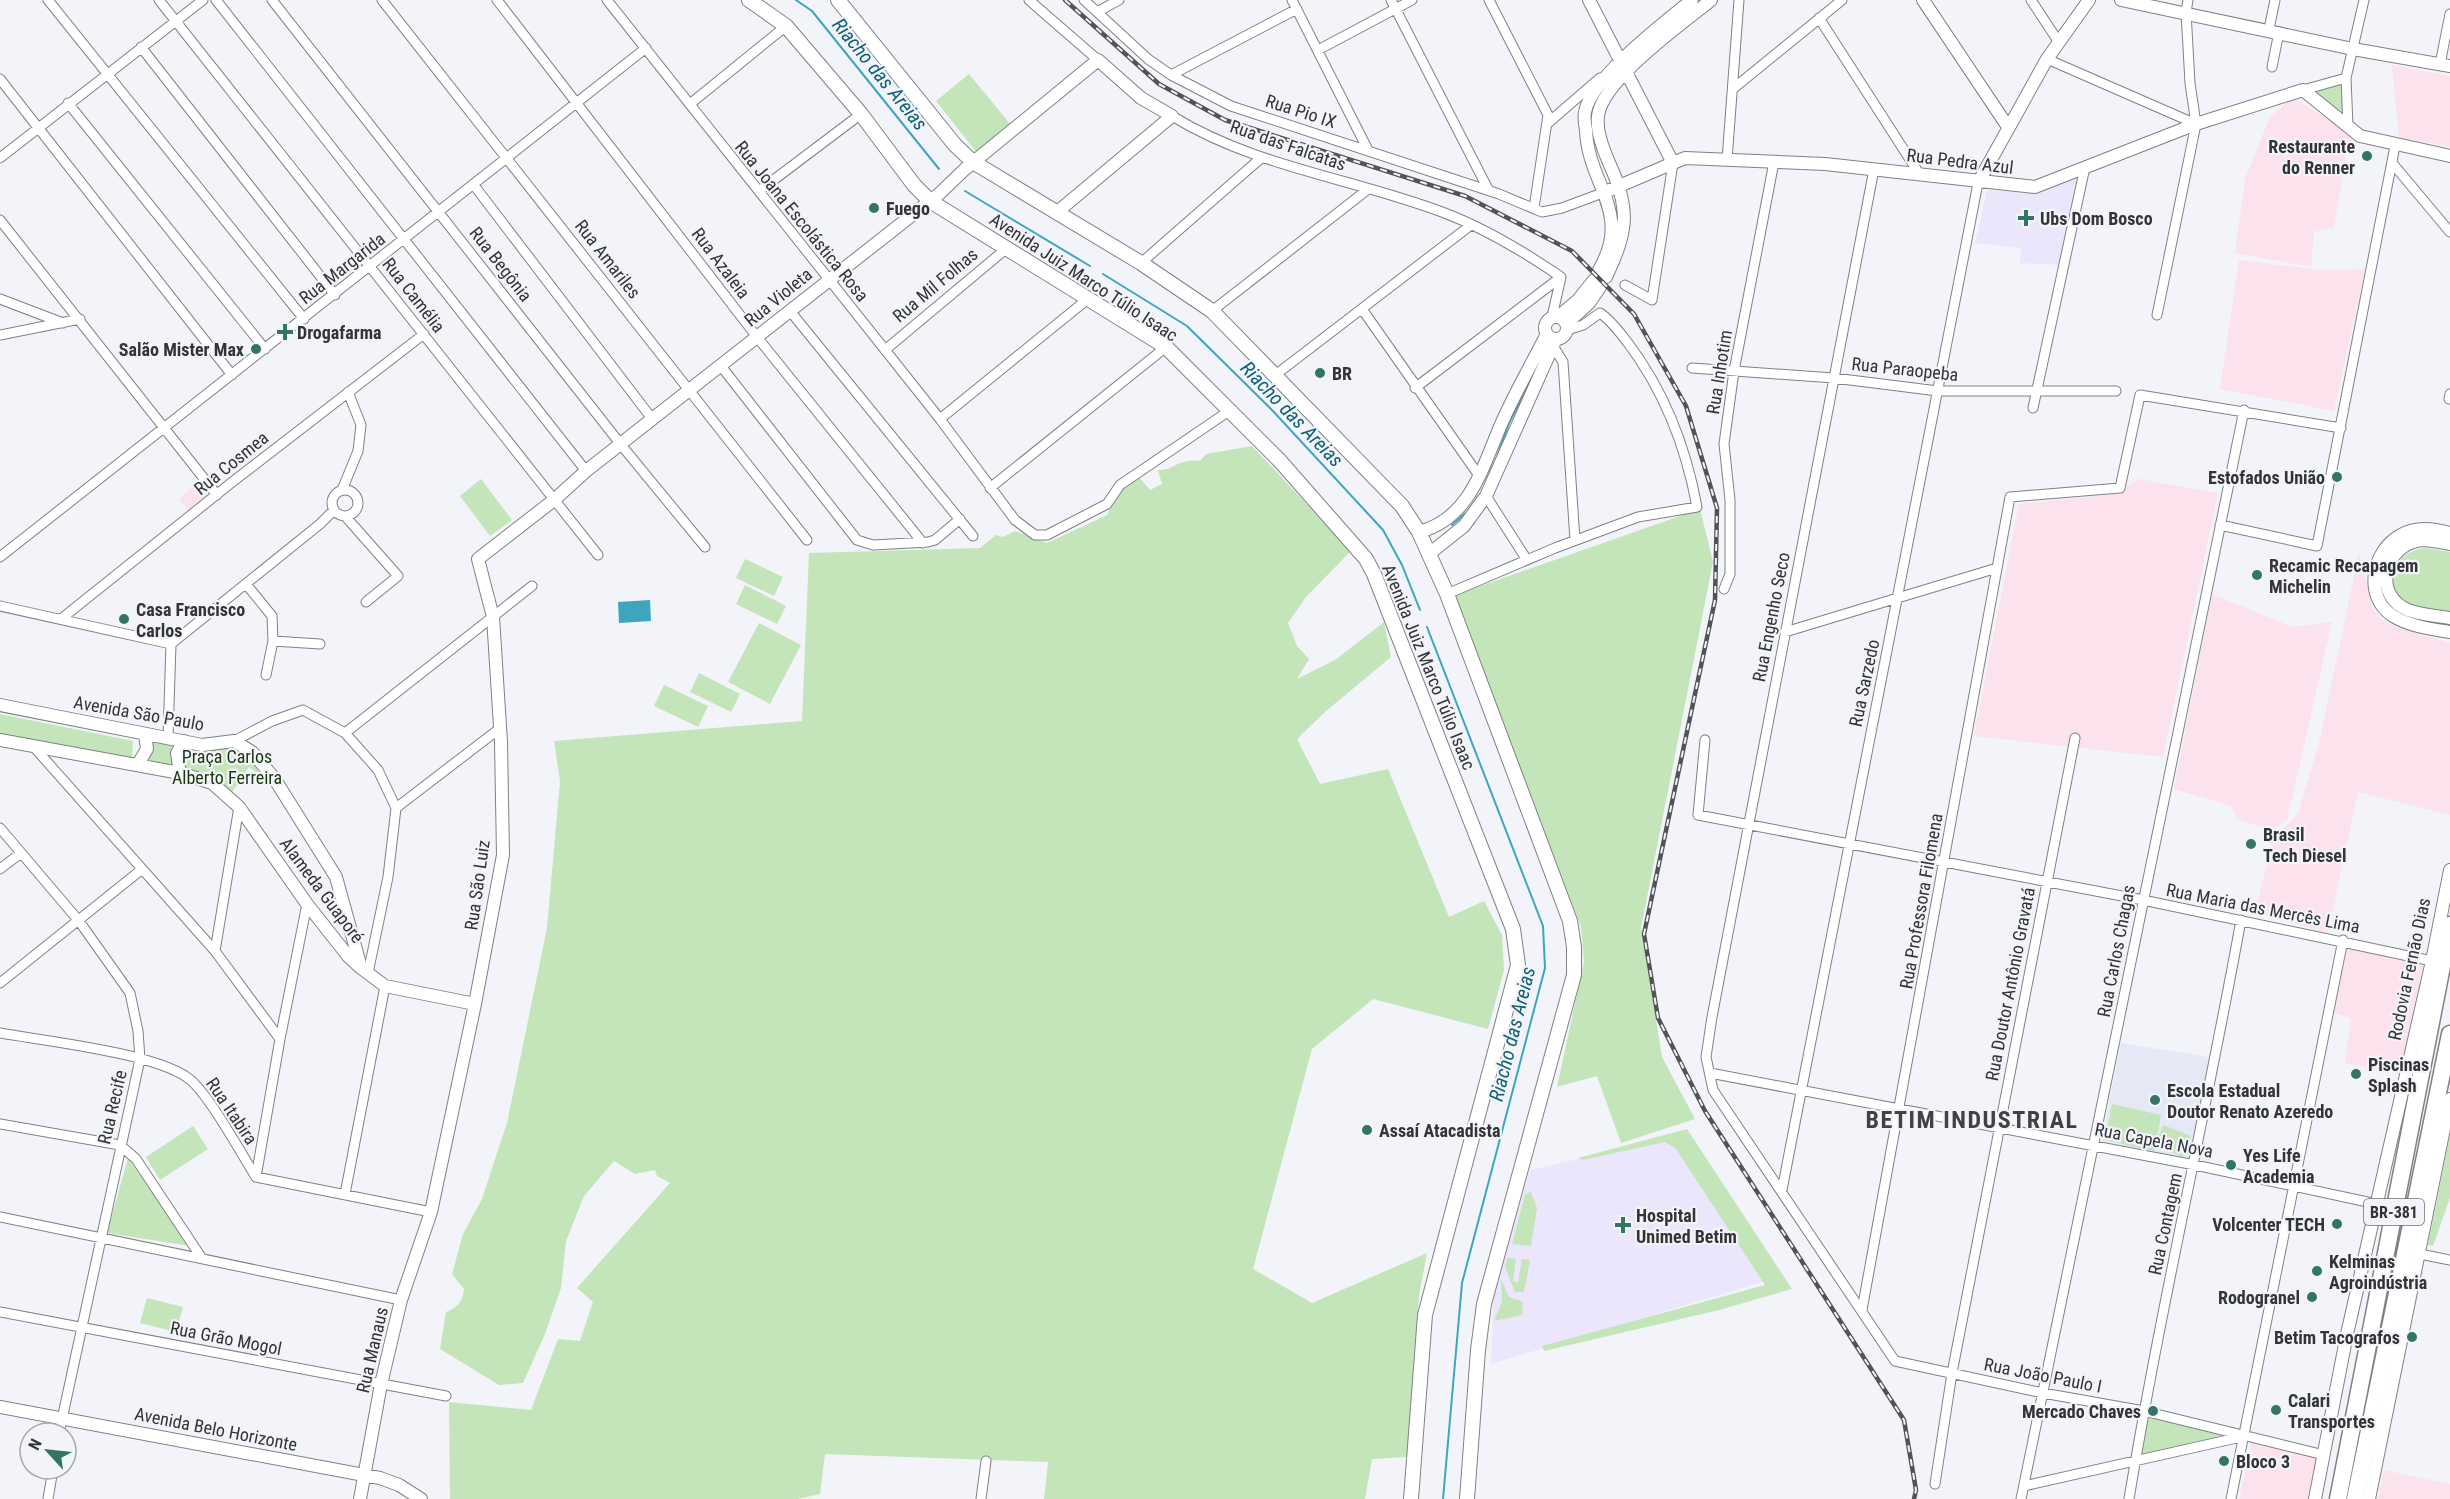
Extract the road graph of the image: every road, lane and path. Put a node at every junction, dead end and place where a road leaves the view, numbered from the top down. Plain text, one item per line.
1 (48, 0) edge
2 (159, 0) edge
3 (203, 0) edge
4 (216, 0) edge
5 (272, 0) edge
6 (382, 0) edge
7 (497, 0) edge
8 (607, 0) edge
9 (749, 0) edge
10 (838, 0) edge
11 (1029, 0) edge
12 (1084, 0) edge
13 (1119, 0) edge
14 (1412, 0) edge
15 (1489, 0) edge
16 (1589, 0) edge
17 (1692, 0) edge
18 (1711, 0) edge
19 (1739, 0) edge
20 (1842, 0) edge
21 (1923, 0) edge
22 (2031, 0) edge
23 (2089, 0) edge
24 (2121, 0) edge
25 (2275, 0) edge
26 (2364, 0) edge
27 (1294, 4) edge
28 (1393, 4) edge
29 (2187, 6) edge
30 (1097, 12) junction
31 (2450, 14) edge
32 (1819, 18) junction
33 (175, 21) junction
34 (786, 26) junction
35 (2274, 31) junction
36 (2058, 41) junction
37 (141, 47) junction
38 (646, 48) junction
39 (2353, 49) junction
40 (1318, 50) junction
41 (2047, 59) junction
42 (1098, 60) junction
43 (2445, 65) edge
44 (1622, 66) junction
45 (2272, 67) dead end
46 (108, 73) junction
47 (1171, 75) junction
48 (2346, 78) junction
49 (0, 79) edge
50 (1734, 88) junction
51 (2302, 90) junction
52 (576, 101) junction
53 (68, 103) junction
54 (690, 104) junction
55 (1570, 104) junction
56 (1585, 111) junction
57 (861, 114) junction
58 (1172, 116) junction
59 (1548, 123) junction
60 (2196, 123) junction
61 (2348, 126) junction
62 (2008, 127) junction
63 (38, 129) junction
64 (2395, 146) junction
65 (1368, 150) junction
66 (2450, 156) edge
67 (507, 157) junction
68 (0, 158) edge
69 (1261, 158) junction
70 (1726, 160) junction
71 (973, 162) junction
72 (1774, 162) junction
73 (1673, 163) junction
74 (2393, 164) junction
75 (2085, 167) junction
76 (1874, 169) junction
77 (1920, 175) junction
78 (1978, 183) junction
79 (473, 184) junction
80 (1618, 186) junction
81 (1367, 190) junction
82 (759, 191) junction
83 (1489, 191) junction
84 (1605, 192) junction
85 (930, 201) junction
86 (1534, 208) junction
87 (439, 212) junction
88 (1056, 213) junction
89 (0, 220) edge
90 (1471, 225) junction
91 (2450, 232) edge
92 (405, 240) junction
93 (1007, 248) junction
94 (1141, 263) junction
95 (371, 267) junction
96 (1561, 277) junction
97 (1600, 279) junction
98 (828, 280) junction
99 (1625, 285) dead end
100 (335, 295) junction
101 (1089, 298) junction
102 (0, 299) edge
103 (1362, 309) junction
104 (790, 311) junction
105 (1212, 311) junction
106 (2157, 315) dead end
107 (80, 319) junction
108 (304, 319) junction
109 (1561, 322) junction
110 (63, 323) junction
111 (424, 334) junction
112 (0, 335) edge
113 (757, 337) junction
114 (1552, 340) junction
115 (1166, 347) junction
116 (265, 349) junction
117 (885, 350) junction
118 (721, 366) junction
119 (1692, 368) dead end
120 (1734, 371) junction
121 (232, 375) junction
122 (1274, 376) junction
123 (1834, 378) junction
124 (1415, 387) junction
125 (690, 390) junction
126 (1938, 391) junction
127 (2116, 391) dead end
128 (348, 392) junction
129 (2035, 393) junction
130 (2033, 408) dead end
131 (2244, 410) junction
132 (1229, 411) junction
133 (940, 419) junction
134 (653, 420) junction
135 (165, 428) junction
136 (2341, 428) junction
137 (622, 446) junction
138 (586, 471) junction
139 (1480, 477) junction
140 (990, 488) junction
141 (342, 490) junction
142 (217, 495) junction
143 (1486, 496) junction
144 (554, 500) junction
145 (334, 510) junction
146 (345, 516) junction
147 (960, 519) junction
148 (2220, 525) junction
149 (1419, 532) junction
150 (2450, 533) edge
151 (973, 536) dead end
152 (807, 540) dead end
153 (1575, 540) junction
154 (923, 543) junction
155 (2450, 544) edge
156 (705, 547) dead end
157 (1429, 554) junction
158 (598, 555) dead end
159 (0, 557) edge
160 (478, 559) joint
161 (1527, 560) junction
162 (1997, 568) junction
163 (246, 584) junction
164 (532, 586) dead end
165 (1724, 589) dead end
166 (1447, 594) junction
167 (1898, 600) junction
168 (366, 602) dead end
169 (0, 606) edge
170 (493, 617) junction
171 (2450, 618) edge
172 (61, 620) junction
173 (1785, 632) junction
174 (2450, 632) edge
175 (273, 641) junction
176 (171, 644) junction
177 (320, 644) dead end
178 (266, 675) dead end
179 (0, 705) edge
180 (499, 729) junction
181 (345, 733) junction
182 (145, 734) junction
183 (168, 737) junction
184 (2075, 738) dead end
185 (0, 740) edge
186 (1706, 740) dead end
187 (184, 741) junction
188 (234, 741) junction
189 (33, 746) junction
190 (138, 764) junction
191 (180, 773) junction
192 (239, 807) junction
193 (396, 808) junction
194 (1748, 824) junction
195 (0, 828) edge
196 (1848, 843) junction
197 (21, 853) junction
198 (1945, 862) junction
199 (0, 869) edge
200 (141, 870) junction
201 (2450, 870) edge
202 (2046, 882) junction
203 (2143, 900) junction
204 (308, 904) junction
205 (2241, 920) junction
206 (79, 921) junction
207 (2450, 925) edge
208 (2343, 940) junction
209 (215, 951) junction
210 (2432, 961) junction
211 (365, 971) junction
212 (0, 983) edge
213 (385, 986) junction
214 (475, 1004) junction
215 (0, 1033) edge
216 (2450, 1035) edge
217 (280, 1039) junction
218 (140, 1059) junction
219 (1710, 1073) junction
220 (1801, 1089) junction
221 (2450, 1099) edge
222 (1899, 1109) junction
223 (0, 1124) edge
224 (1999, 1127) junction
225 (120, 1145) junction
226 (2095, 1145) junction
227 (2195, 1165) junction
228 (256, 1177) junction
229 (2293, 1184) junction
230 (1782, 1190) junction
231 (345, 1194) junction
232 (2377, 1204) junction
233 (431, 1212) junction
234 (0, 1217) edge
235 (102, 1237) junction
236 (2420, 1254) junction
237 (201, 1257) junction
238 (2450, 1260) edge
239 (401, 1300) junction
240 (1863, 1310) junction
241 (0, 1312) edge
242 (81, 1327) junction
243 (1952, 1372) junction
244 (381, 1384) junction
245 (2043, 1393) junction
246 (446, 1396) dead end
247 (0, 1407) edge
248 (2144, 1411) junction
249 (62, 1418) junction
250 (2355, 1420) junction
251 (61, 1421) edge
252 (2244, 1436) junction
253 (2324, 1455) junction
254 (986, 1461) dead end
255 (2135, 1462) junction
256 (366, 1475) junction
257 (51, 1481) edge
258 (1935, 1484) dead end
259 (2024, 1486) junction
260 (48, 1499) edge
261 (360, 1499) edge
262 (421, 1499) edge
263 (981, 1499) edge
264 (1412, 1499) edge
265 (1467, 1499) edge
266 (2021, 1499) edge
267 (2129, 1499) edge
268 (2231, 1499) edge
269 (2315, 1499) edge
270 (2331, 1499) edge
271 (2338, 1499) edge
272 (2355, 1499) edge
273 (2369, 1499) edge

1 - 46 street
2 - 33 street, Rua Camélia
3 - 33 street
4 - 92 street
5 - 87 street, Rua Begônia
6 - 67 street, Rua Amariles
7 - 52 street, Rua Azaleia
8 - 38 street, Rua Joana Escolástica Rosa
9 - 34 main road, Avenida Juiz Marco Túlio Isaac
10 - 71 main road, Avenida Juiz Marco Túlio Isaac
11 - 42 street, Rua das Falcatas
12 - 30 street, Rua Pio IX
13 - 30 street
14 - 28 street
15 - 59 street
16 - 44 street
17 - 44 street
18 - 44 street
19 - 50 street
20 - 32 street
21 - 62 street
22 - 36 street
23 - 36 street
24 - 29 street
25 - 35 street
26 - 39 street
27 - 40 street
27 - 47 street
28 - 40 street
28 - 83 street
29 - 35 street
29 - 60 street
30 - 47 street, Rua Pio IX
31 - 43 street
32 - 50 street
32 - 77 street
33 - 37 street
33 - 95 street, Rua Camélia
34 - 54 street
34 - 57 main road, Avenida Juiz Marco Túlio Isaac
35 - 39 street
35 - 45 street
36 - 41 street
37 - 46 street
37 - 100 street
38 - 52 street, Rua Margarida
38 - 54 street, Rua Joana Escolástica Rosa
39 - 43 street
39 - 48 street
40 - 65 street
41 - 60 street
41 - 62 street
42 - 58 street, Rua das Falcatas
42 - 71 street, Rua Violeta
44 - 55 street
44 - 56 street
44 - 73 street
44 - 80 street
46 - 53 street
46 - 108 street
47 - 65 street, Rua Pio IX
48 - 51 street
48 - 61 street
49 - 63 street
50 - 70 street
51 - 60 street, Rua Pedra Azul
51 - 61 street
52 - 67 street, Rua Margarida
52 - 113 street, Rua Azaleia
53 - 63 street
53 - 116 street
54 - 82 street, Rua Joana Escolástica Rosa
55 - 56 street
55 - 59 street
56 - 84 street
57 - 82 street
57 - 85 main road, Avenida Juiz Marco Túlio Isaac
58 - 69 street, Rua das Falcatas
58 - 88 street
59 - 86 street
60 - 75 street, Rua Pedra Azul
60 - 106 street
61 - 64 street
62 - 78 street
63 - 68 street
63 - 121 street
64 - 66 street
64 - 74 street
65 - 83 street, Rua Pio IX
67 - 79 street, Rua Margarida
67 - 125 street, Rua Amariles
69 - 81 street, Rua das Falcatas
69 - 94 street
70 - 72 street, Rua Pedra Azul
70 - 73 street, Rua Pedra Azul
71 - 85 street, Rua Violeta
71 - 88 main road, Avenida Juiz Marco Túlio Isaac
72 - 76 street, Rua Pedra Azul
72 - 120 street, Rua Inhotim
73 - 80 street, Rua Pedra Azul
73 - 99 street
74 - 91 street
74 - 136 street
75 - 78 street, Rua Pedra Azul
75 - 129 street
76 - 77 street, Rua Pedra Azul
76 - 123 street, Rua Engenho Seco
77 - 78 street, Rua Pedra Azul
78 - 126 street, Rua Sarzedo
79 - 87 street, Rua Margarida
79 - 134 street
80 - 84 street, Rua Pedra Azul
80 - 97 street
81 - 90 street, Rua das Falcatas
81 - 105 street
82 - 98 street, Rua Joana Escolástica Rosa
83 - 86 street, Rua Pio IX
84 - 86 street, Rua Pedra Azul
84 - 97 street
85 - 93 main road, Avenida Juiz Marco Túlio Isaac
85 - 98 street, Rua Violeta
87 - 92 street, Rua Margarida
87 - 137 street, Rua Begônia
88 - 94 main road, Avenida Juiz Marco Túlio Isaac
89 - 107 street
90 - 96 street, Rua das Falcatas
90 - 103 street
92 - 95 street, Rua Margarida
92 - 138 street
93 - 101 main road, Avenida Juiz Marco Túlio Isaac
93 - 117 street, Rua Mil Folhas
94 - 105 main road, Avenida Juiz Marco Túlio Isaac
95 - 100 street, Rua Margarida
95 - 111 street, Rua Camélia
96 - 109 street
96 - 124 street
97 - 109 street
98 - 104 street, Rua Violeta
98 - 117 street, Rua Joana Escolástica Rosa
100 - 108 street, Rua Margarida
101 - 115 main road, Avenida Juiz Marco Túlio Isaac
101 - 133 street
102 - 110 street
103 - 122 street
103 - 124 street
104 - 113 street, Rua Violeta
104 - 147 street
105 - 122 main road, Avenida Juiz Marco Túlio Isaac
107 - 110 street
107 - 135 street
108 - 116 street, Rua Margarida
109 - 114 street
109 - 114 street
109 - 153 street
110 - 112 street
111 - 128 street, Rua Cosmea
111 - 144 street, Rua Camélia
113 - 118 street, Rua Violeta
113 - 154 street, Rua Azaleia
114 - 139 street
114 - 143 street
114 - 153 street
115 - 132 main road, Avenida Juiz Marco Túlio Isaac
115 - 140 street
116 - 121 street, Rua Margarida
117 - 133 street, Rua Joana Escolástica Rosa
118 - 125 street, Rua Violeta
118 - 154 street
119 - 120 street, Rua Paraopeba
120 - 123 street, Rua Paraopeba
120 - 165 street, Rua Inhotim
121 - 135 street, Rua Margarida
122 - 149 main road, Avenida Juiz Marco Túlio Isaac
123 - 126 street, Rua Paraopeba
123 - 173 street, Rua Engenho Seco
124 - 139 street
125 - 134 street, Rua Violeta
125 - 152 street, Rua Amariles
126 - 129 street, Rua Paraopeba
126 - 167 street, Rua Sarzedo
127 - 129 street, Rua Paraopeba
128 - 141 street
128 - 142 street, Rua Cosmea
129 - 130 street
131 - 136 street
131 - 148 street, Rua Carlos Chagas
131 - 162 street, Rua Professora Filomena
132 - 140 street, Rua Joana Escolástica Rosa
132 - 264 main road, Avenida Juiz Marco Túlio Isaac
133 - 140 street, Rua Joana Escolástica Rosa
134 - 137 street, Rua Violeta
135 - 142 street
135 - 159 street, Rua Margarida
136 - 148 street
137 - 138 street, Rua Violeta
137 - 156 street, Rua Begônia
138 - 144 street, Rua Violeta
139 - 149 street
141 - 145 street
141 - 146 street
142 - 172 street, Rua Cosmea
143 - 157 street
143 - 161 street
144 - 158 street, Rua Camélia
144 - 160 street, Rua Violeta
145 - 146 street
145 - 163 street
146 - 168 street
147 - 151 street
147 - 154 street
148 - 203 street, Rua Carlos Chagas
149 - 157 main road, Avenida Juiz Marco Túlio Isaac
150 - 174 street
153 - 161 street
155 - 171 street
157 - 166 main road, Avenida Juiz Marco Túlio Isaac
160 - 170 street, Rua São Luiz
161 - 166 street
162 - 167 street
162 - 198 street, Rua Professora Filomena
163 - 175 street
163 - 176 street
164 - 170 street
166 - 265 main road, Avenida Juiz Marco Túlio Isaac
167 - 173 street
167 - 196 street, Rua Sarzedo
169 - 172 street
170 - 180 street, Rua São Luiz
170 - 181 street
172 - 176 street
173 - 194 street, Rua Engenho Seco
175 - 177 street
175 - 178 street
176 - 183 street
179 - 182 street, Avenida São Paulo
180 - 193 street
180 - 214 street, Rua São Luiz
181 - 188 street, Avenida São Paulo
181 - 193 street
182 - 183 street, Avenida São Paulo
182 - 190 street
183 - 187 street, Avenida São Paulo
184 - 202 street, Rua Doutor Antônio Gravatá
185 - 189 street
186 - 194 street, Rua Maria das Mercês Lima
187 - 188 street, Avenida São Paulo
187 - 191 street
188 - 211 street
189 - 190 street
189 - 200 street
190 - 191 street
191 - 192 street
192 - 204 street, Alameda Guaporé
192 - 209 street
193 - 211 street
194 - 196 street, Rua Maria das Mercês Lima
194 - 219 street, Rua Engenho Seco
195 - 197 street, Rua Recife
196 - 198 street, Rua Maria das Mercês Lima
196 - 220 street, Rua Sarzedo
197 - 199 street
197 - 206 street, Rua Recife
198 - 202 street, Rua Maria das Mercês Lima
198 - 222 street, Rua Professora Filomena
200 - 206 street
200 - 209 street
201 - 210 street, Rodovia Fernão Dias / BR-381
202 - 203 street, Rua Maria das Mercês Lima
202 - 224 street, Rua Doutor Antônio Gravatá
203 - 205 street, Rua Maria das Mercês Lima
203 - 226 street, Rua Carlos Chagas
204 - 211 street, Alameda Guaporé
204 - 217 street
205 - 208 street, Rua Maria das Mercês Lima
205 - 227 street, Rua Contagem
206 - 212 street
206 - 218 street, Rua Recife
207 - 250 highway, Rodovia Fernão Dias / BR-381
208 - 210 street, Rua Maria das Mercês Lima
208 - 229 street
209 - 217 street
210 - 232 street, Rodovia Fernão Dias / BR-381
211 - 213 street, Alameda Guaporé
213 - 214 street
213 - 231 street
214 - 233 street, Rua São Luiz
215 - 218 street, Rua Itabira
216 - 272 highway, BR-381
217 - 228 street
218 - 225 street, Rua Recife
218 - 228 street, Rua Itabira
219 - 220 street, Rua Capela Nova
219 - 230 street
220 - 222 street, Rua Capela Nova
220 - 230 street, Rua Sarzedo
221 - 236 street, BR-381
222 - 224 street, Rua Capela Nova
222 - 240 street, Rua Professora Filomena
223 - 225 street
224 - 226 street, Rua Capela Nova
224 - 243 street, Rua Doutor Antônio Gravatá
225 - 235 street, Rua Recife
225 - 237 street
226 - 227 street, Rua Capela Nova
226 - 245 street, Rua Carlos Chagas
227 - 229 street, Rua Capela Nova
227 - 248 street, Rua Contagem
228 - 231 street
229 - 232 street, Rua Capela Nova
229 - 252 street
230 - 240 street
231 - 233 street
232 - 253 street, Rodovia Fernão Dias / BR-381
233 - 239 street, Rua Manaus
234 - 235 street
235 - 237 street
235 - 242 street, Rua Recife
236 - 238 street
236 - 273 street, BR-381
237 - 239 street
239 - 244 street, Rua Manaus
240 - 243 street, Rua João Paulo I
241 - 242 street, Rua Grão Mogol
242 - 244 street, Rua Grão Mogol
242 - 249 street, Rua Recife
243 - 245 street, Rua João Paulo I
243 - 258 street, Rua Doutor Antônio Gravatá
244 - 246 street, Rua Grão Mogol
244 - 256 street, Rua Manaus
245 - 248 street, Rua João Paulo I
245 - 259 street, Rua Carlos Chagas
247 - 249 street, Avenida Belo Horizonte
248 - 252 street, Rua João Paulo I
248 - 255 street, Rua Contagem
249 - 251 street, Rua Recife
249 - 256 street, Avenida Belo Horizonte
250 - 270 highway
250 - 271 highway, Rodovia Fernão Dias / BR-381
252 - 253 street, Rua João Paulo I
252 - 255 street
252 - 268 street
253 - 269 street, Rodovia Fernão Dias / BR-381
254 - 263 street
255 - 259 street
255 - 267 street, Rua Contagem
256 - 261 street, Rua Manaus
256 - 262 street, Avenida Belo Horizonte
257 - 260 street
259 - 266 street, Rua Carlos Chagas

